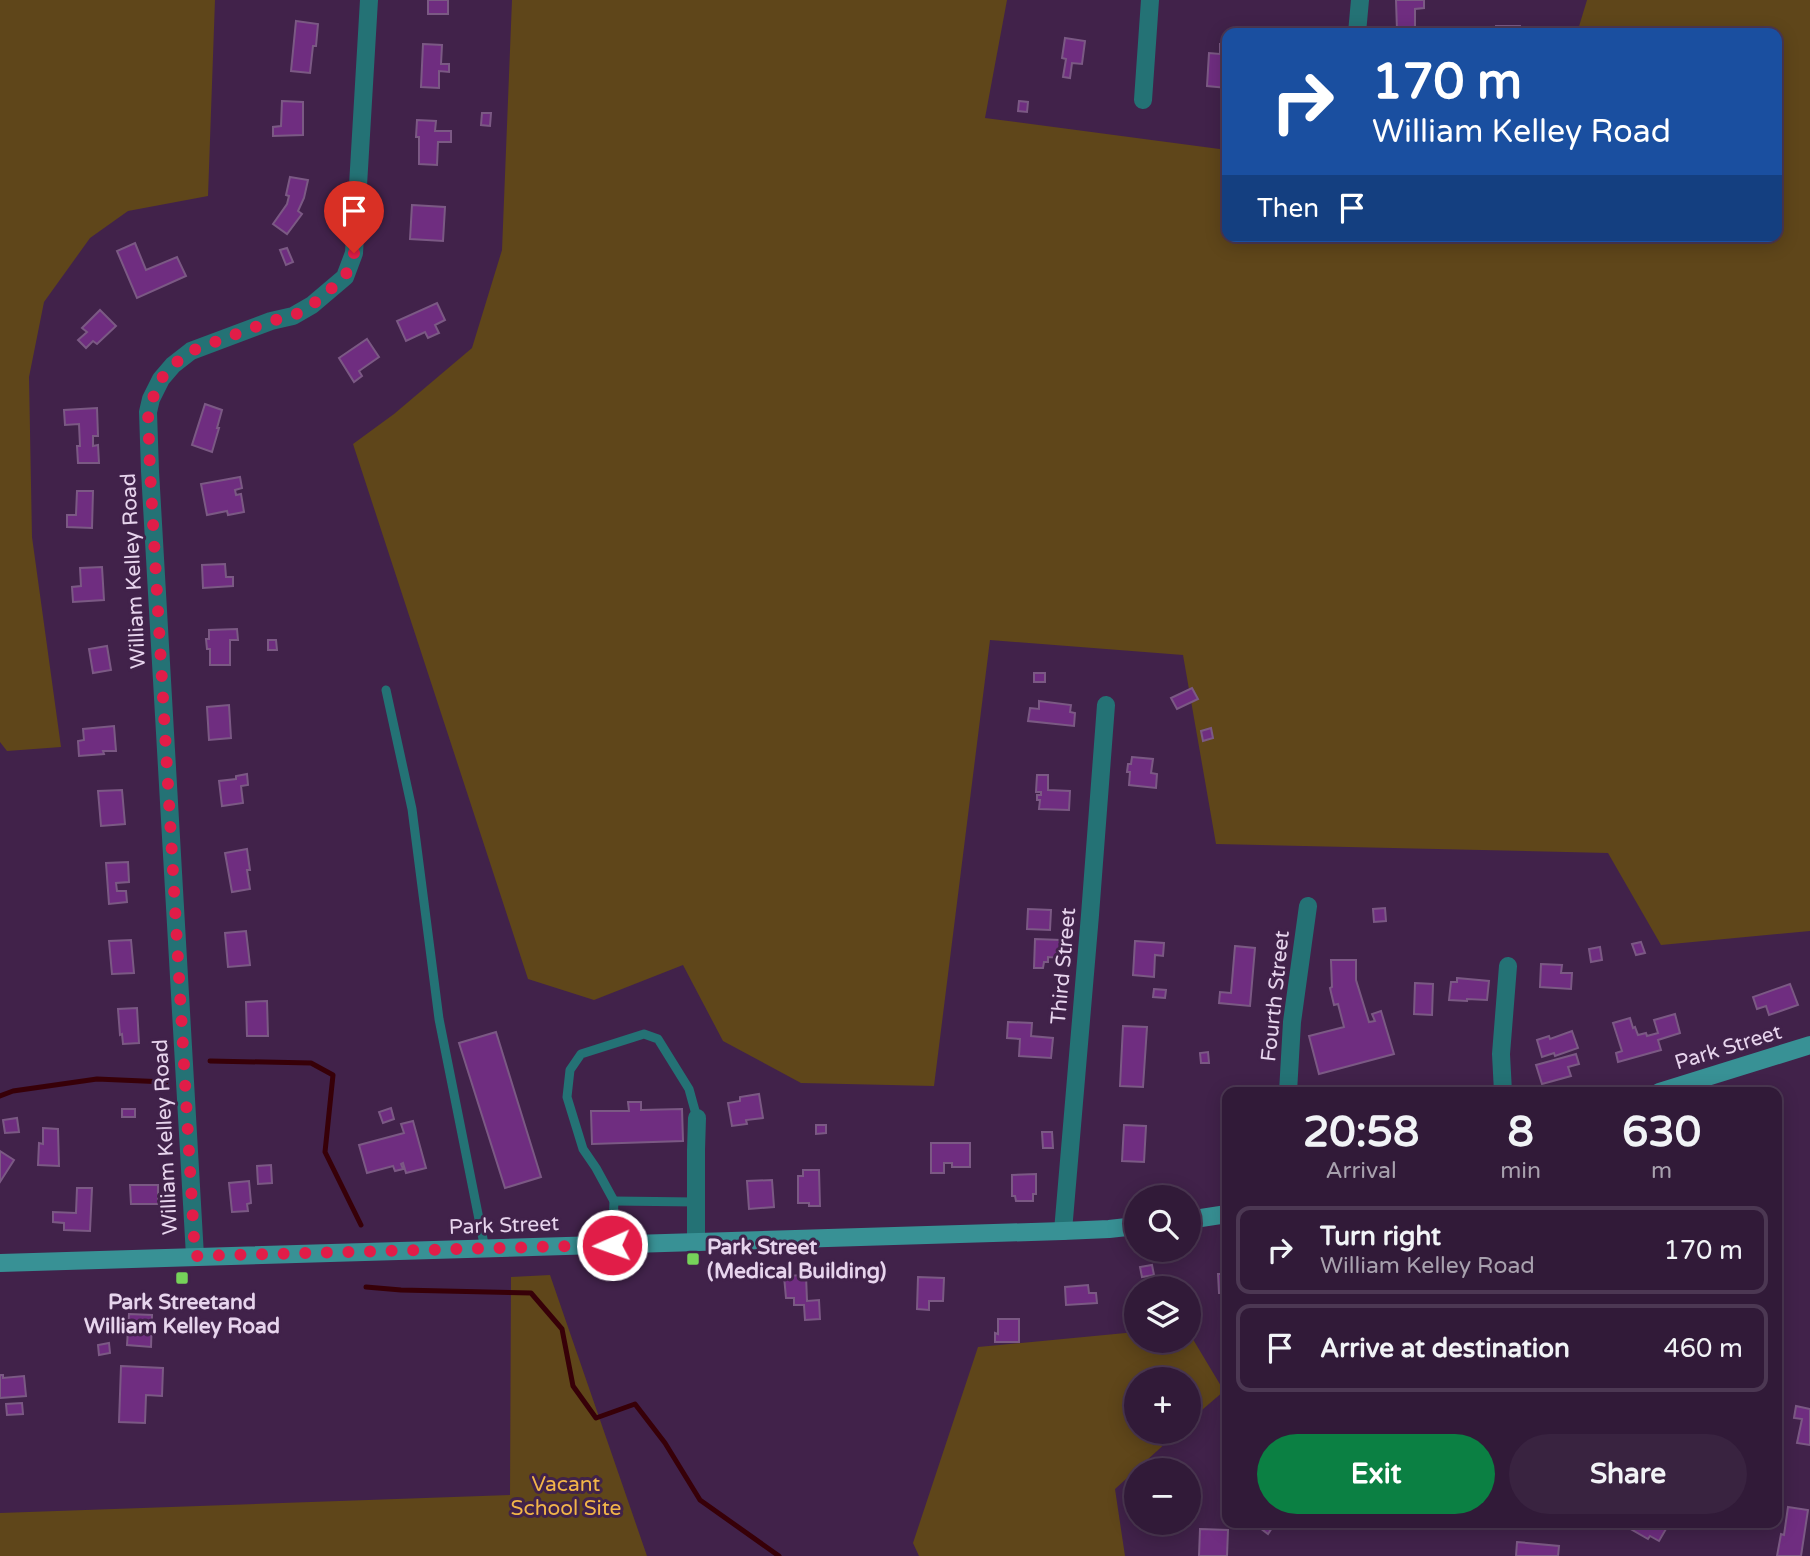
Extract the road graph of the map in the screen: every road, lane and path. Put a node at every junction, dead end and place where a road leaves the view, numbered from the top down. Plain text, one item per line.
1 (369, 0) edge
2 (1150, 0) edge
3 (1360, 0) edge
4 (1357, 28) edge
5 (1143, 100) dead end
6 (386, 690) dead end
7 (1106, 705) dead end
8 (1308, 905) dead end
9 (1508, 966) dead end
10 (1810, 1045) edge
11 (1288, 1087) edge
12 (1503, 1087) edge
13 (1675, 1087) edge
14 (698, 1118) joint
15 (614, 1201) junction
16 (696, 1202) junction
17 (1222, 1215) edge
18 (1201, 1218) edge
19 (1124, 1227) edge
20 (1063, 1231) junction
21 (696, 1242) junction
22 (612, 1245) junction
23 (485, 1249) junction
24 (195, 1256) junction
25 (0, 1263) edge

1 - 24 street, William Kelley Road
2 - 5 street
3 - 4 street
6 - 23 lane
7 - 20 street, Third Street
8 - 11 street, Fourth Street
9 - 12 street
10 - 13 main road, Park Street
14 - 15 lane
14 - 16 street
15 - 16 lane
15 - 22 lane
16 - 21 street
17 - 18 main road
19 - 20 main road, Park Street
20 - 21 main road, Park Street
21 - 22 main road, Park Street
22 - 23 main road, Park Street
23 - 24 main road, Park Street
24 - 25 main road, Park Street

